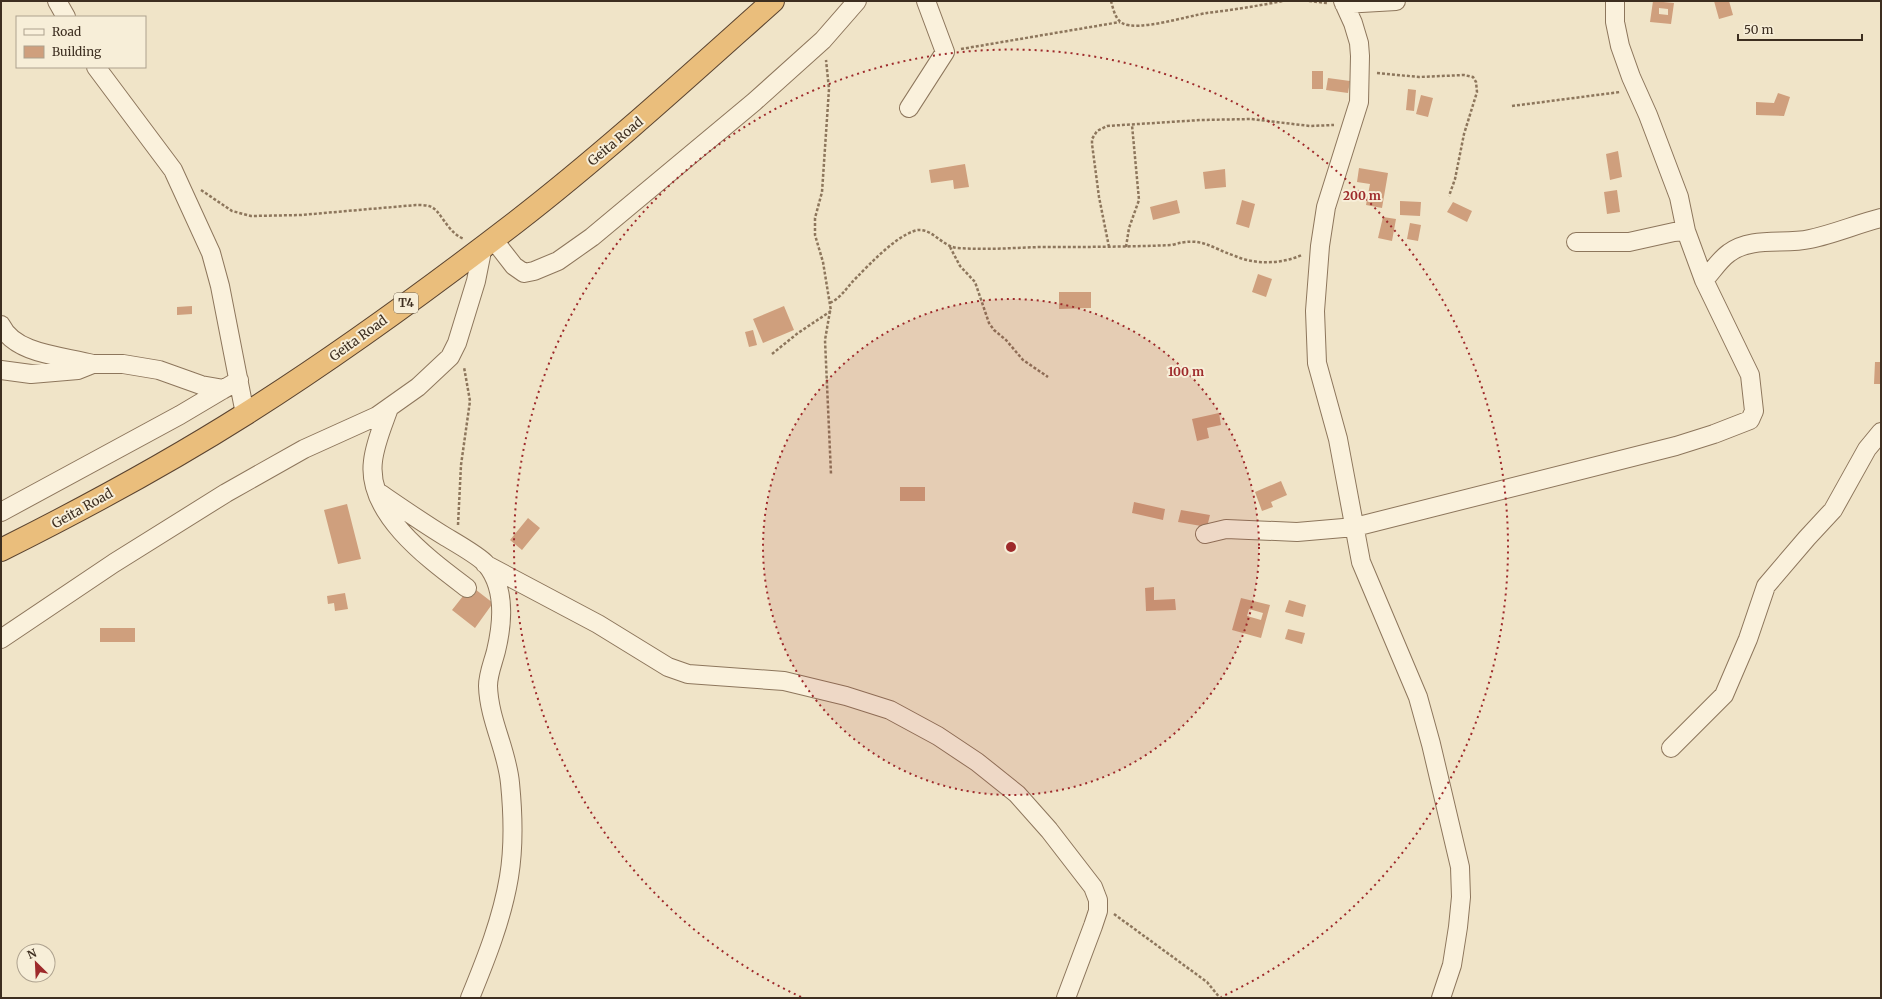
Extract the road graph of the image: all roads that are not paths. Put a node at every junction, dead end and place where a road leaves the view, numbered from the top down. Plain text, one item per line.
1 (57, 1) edge
2 (773, 1) edge
3 (858, 1) edge
4 (926, 1) edge
5 (1396, 1) edge
6 (1615, 1) edge
7 (1344, 2) edge
8 (65, 16) edge
9 (97, 68) edge
10 (909, 108) dead end
11 (1881, 218) edge
12 (1686, 231) junction
13 (1576, 242) dead end
14 (488, 243) junction
15 (1704, 280) junction
16 (1, 325) edge
17 (93, 364) junction
18 (1, 370) edge
19 (239, 380) junction
20 (224, 389) junction
21 (389, 408) junction
22 (245, 414) junction
23 (1881, 432) edge
24 (378, 492) junction
25 (1, 512) edge
26 (1354, 527) junction
27 (1205, 534) dead end
28 (1, 550) edge
29 (485, 564) junction
30 (467, 588) dead end
31 (1, 639) edge
32 (1671, 748) dead end
33 (470, 998) edge
34 (1066, 998) edge
35 (1441, 998) edge

1 - 8 street
2 - 14 highway, Geita Road / T4
3 - 14 street
4 - 10 street
5 - 7 street
6 - 12 street
7 - 26 street
9 - 19 street
11 - 15 street
12 - 13 street
12 - 15 street
14 - 21 street
14 - 22 highway, Geita Road / T4
15 - 26 street
16 - 17 street
17 - 18 street
17 - 20 street
19 - 20 street
19 - 22 street
20 - 25 street
21 - 24 street
21 - 31 street
22 - 28 highway, Geita Road / T4
23 - 32 street
24 - 29 street
24 - 30 street
26 - 27 street
26 - 35 street
29 - 33 street
29 - 34 street

